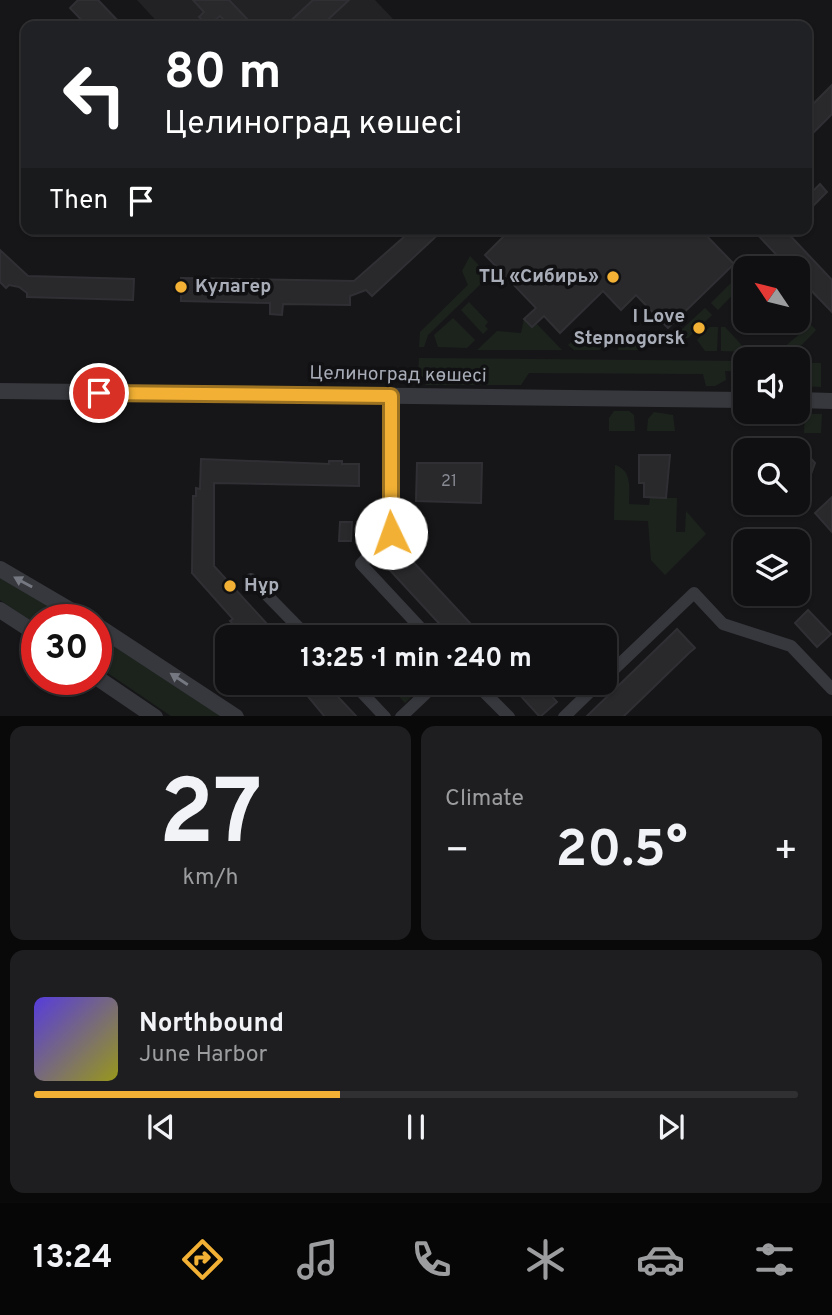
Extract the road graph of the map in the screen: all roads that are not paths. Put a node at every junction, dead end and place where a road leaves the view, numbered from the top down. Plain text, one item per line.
1 (3, 392) edge
2 (391, 396) junction
3 (733, 400) edge
4 (810, 400) edge
5 (832, 401) edge
6 (0, 569) edge
7 (251, 579) dead end
8 (60, 604) edge
9 (0, 610) edge
10 (21, 624) edge
11 (296, 625) edge
12 (418, 625) edge
13 (112, 635) edge
14 (617, 666) edge
15 (112, 688) edge
16 (832, 689) edge
17 (365, 695) edge
18 (424, 695) edge
19 (487, 695) edge
20 (586, 695) edge
21 (155, 716) edge
22 (236, 716) edge
23 (386, 716) edge
24 (401, 716) edge
25 (509, 716) edge
26 (564, 716) edge

1 - 2 street, Целиноград көшесі
2 - 3 street, Целиноград көшесі
2 - 12 street
4 - 5 street
8 -> 6 street
7 - 11 street
9 - 10 street
22 -> 13 street
14 - 16 street
15 - 21 street
17 - 23 street
18 - 24 street
19 - 25 street
20 - 26 street

